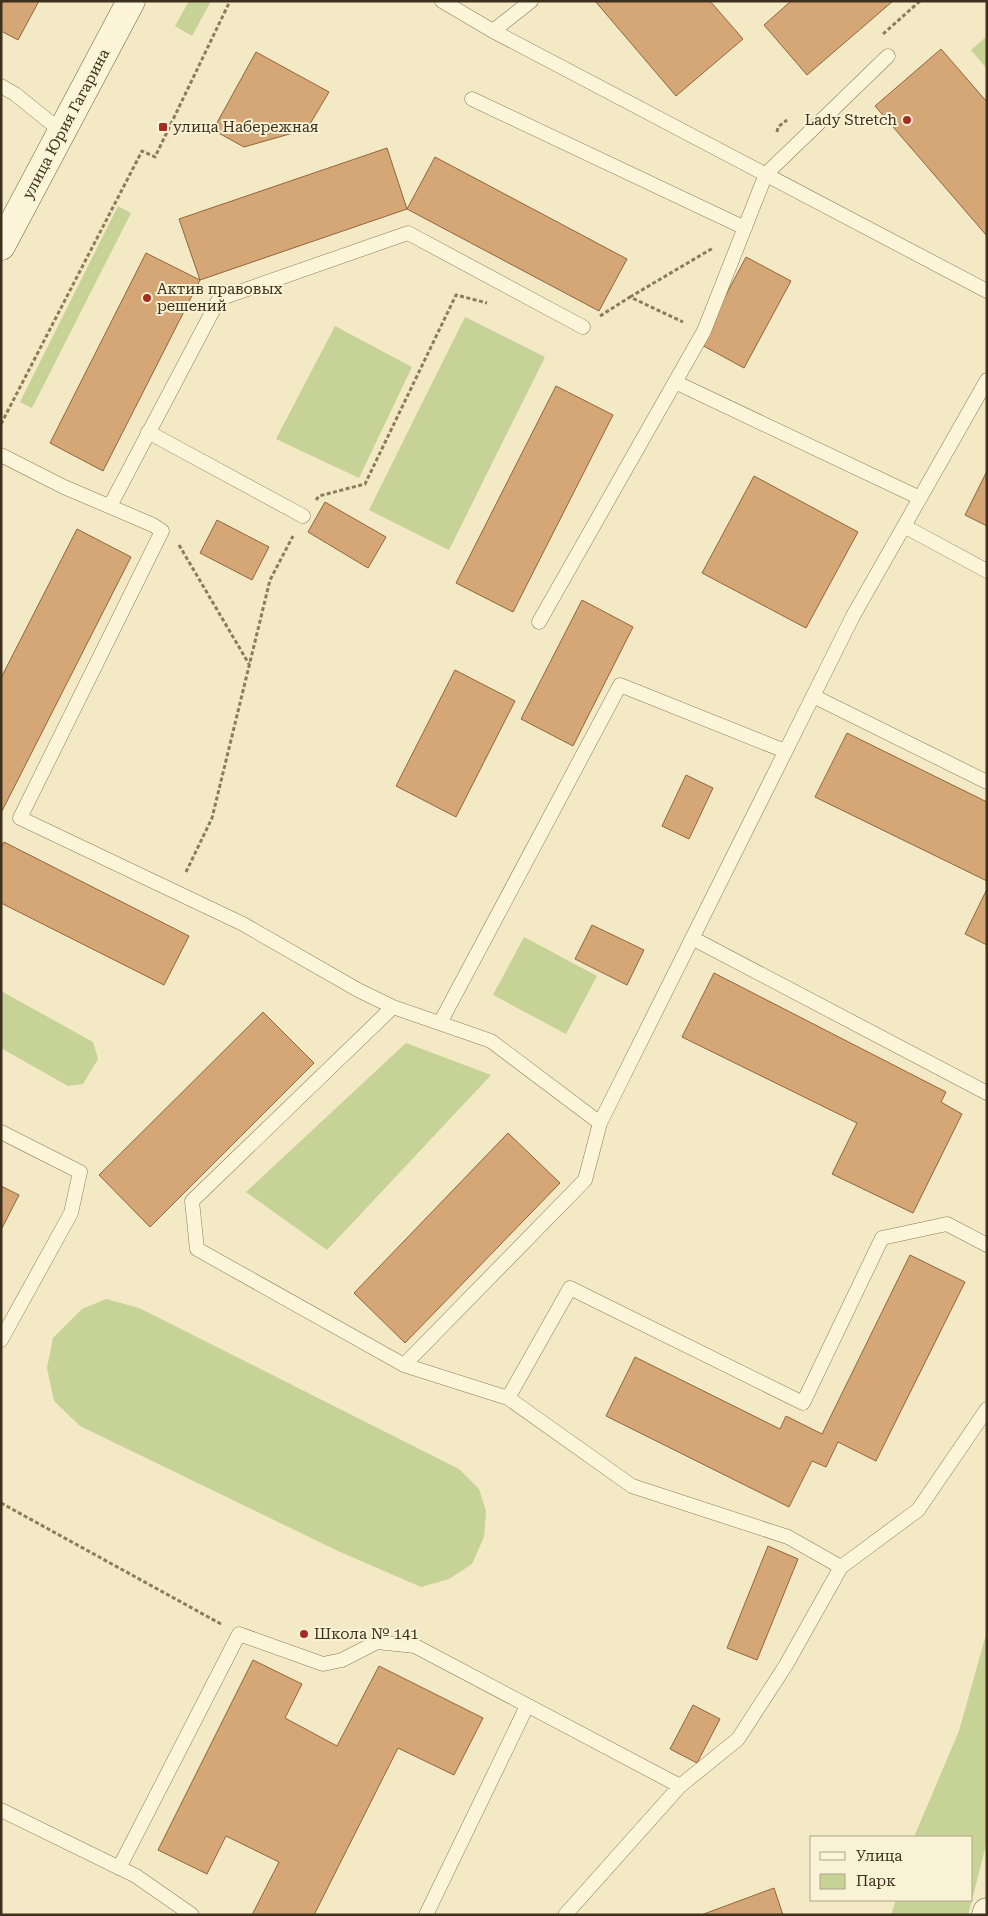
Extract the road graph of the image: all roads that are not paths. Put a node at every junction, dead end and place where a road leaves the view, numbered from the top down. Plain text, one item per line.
1 (131, 1) edge
2 (442, 1) edge
3 (531, 1) edge
4 (493, 31) junction
5 (888, 56) dead end
6 (1, 86) edge
7 (472, 99) dead end
8 (61, 131) junction
9 (766, 174) junction
10 (746, 228) junction
11 (1, 246) edge
12 (987, 291) edge
13 (583, 327) road end
14 (987, 380) edge
15 (675, 382) junction
16 (148, 432) junction
17 (1, 455) edge
18 (920, 498) junction
19 (110, 506) junction
20 (303, 516) road end
21 (904, 526) junction
22 (987, 571) edge
23 (539, 622) dead end
24 (813, 696) junction
25 (786, 751) junction
26 (987, 782) edge
27 (692, 938) junction
28 (393, 1007) junction
29 (440, 1023) junction
30 (987, 1093) edge
31 (600, 1123) junction
32 (1, 1132) edge
33 (987, 1245) edge
34 (1, 1340) edge
35 (404, 1365) junction
36 (508, 1398) junction
37 (987, 1409) edge
38 (841, 1567) junction
39 (527, 1706) junction
40 (680, 1786) junction
41 (1, 1810) edge
42 (119, 1868) junction
43 (192, 1915) edge
44 (426, 1915) edge
45 (565, 1915) edge

1 - 8 main road, улица Юрия Гагарина
2 - 4 lane
3 - 4 lane
4 - 9 lane
5 - 9 lane
6 - 8 lane
7 - 10 lane
8 - 11 main road, улица Юрия Гагарина
9 - 10 lane
9 - 12 lane
10 - 15 lane
13 - 16 lane
14 - 18 lane
15 - 18 lane
15 - 23 lane
16 - 19 lane
16 - 20 lane
17 - 19 lane
18 - 21 lane
19 - 28 lane
21 - 22 lane
21 - 24 lane
24 - 25 lane
24 - 26 lane
25 - 27 lane
25 - 29 lane
27 - 30 lane
27 - 31 lane
28 - 29 lane
28 - 35 lane
29 - 31 lane
31 - 35 lane
32 - 34 lane
33 - 36 lane
35 - 36 lane
36 - 38 lane
37 - 38 lane
38 - 40 lane
39 - 40 lane
39 - 42 lane
39 - 44 lane
40 - 45 lane
41 - 42 lane
42 - 43 lane

